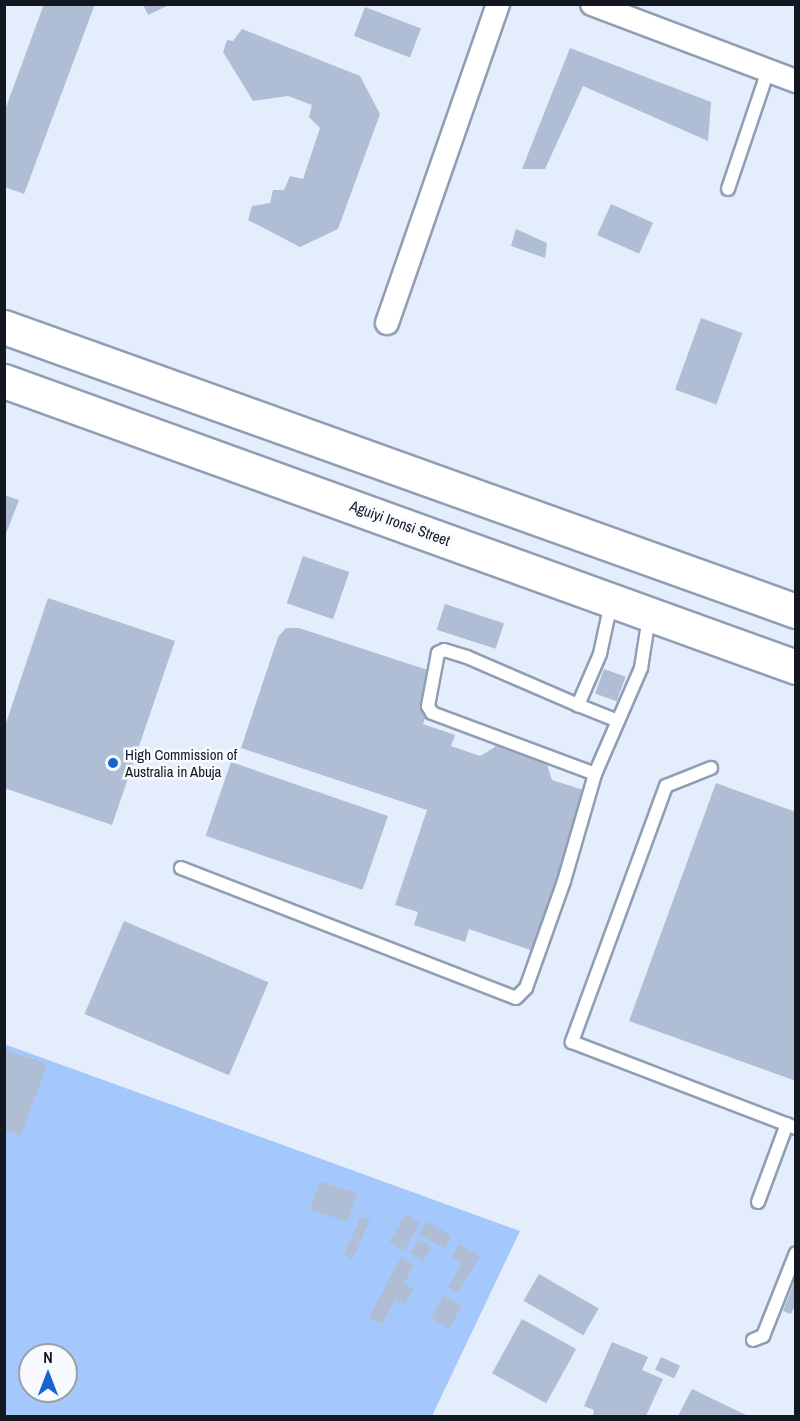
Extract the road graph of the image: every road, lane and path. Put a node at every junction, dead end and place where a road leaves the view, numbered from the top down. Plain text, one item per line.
1 (498, 4) edge
2 (592, 4) edge
3 (768, 71) junction
4 (795, 81) edge
5 (728, 189) dead end
6 (387, 323) dead end
7 (4, 327) edge
8 (4, 381) edge
9 (612, 599) junction
10 (795, 611) edge
11 (650, 613) junction
12 (795, 667) edge
13 (578, 705) junction
14 (618, 721) junction
15 (711, 768) dead end
16 (595, 774) junction
17 (181, 868) dead end
18 (791, 1126) edge
19 (758, 1202) dead end
20 (795, 1253) edge
21 (753, 1340) dead end

1 - 6 street
2 - 3 street
3 - 4 street
3 - 5 lane
7 - 10 main road
8 - 9 main road, Aguiyi Ironsi Street
9 - 11 main road, Aguiyi Ironsi Street
9 - 13 lane
11 - 12 main road, Aguiyi Ironsi Street
11 - 14 lane
13 - 14 lane
13 - 16 lane
14 - 16 lane
15 - 18 lane
16 - 17 lane
18 - 19 lane
20 - 21 lane

